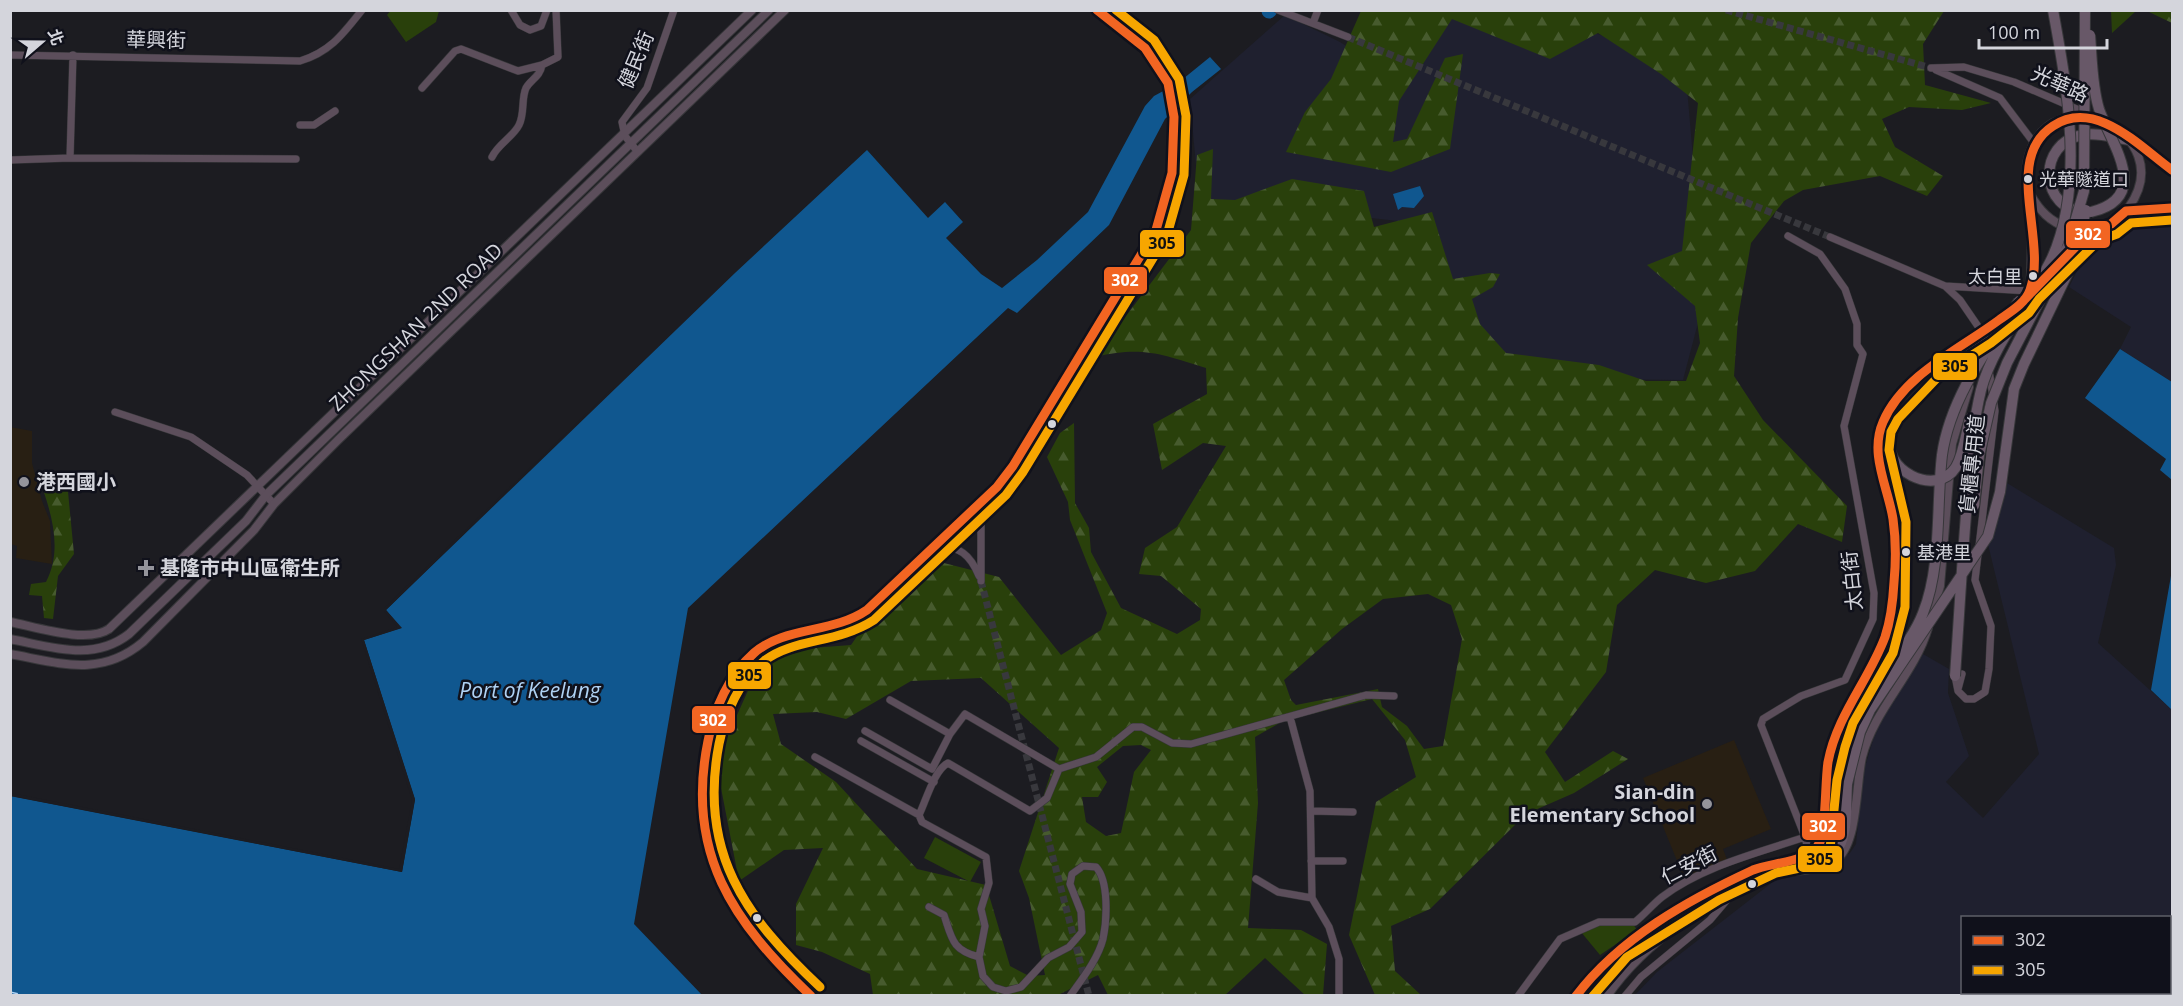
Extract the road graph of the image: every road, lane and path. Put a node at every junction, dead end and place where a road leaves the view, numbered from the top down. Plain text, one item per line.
1 (362, 10) edge
2 (511, 10) edge
3 (547, 10) edge
4 (556, 10) edge
5 (674, 10) edge
6 (752, 10) edge
7 (769, 10) edge
8 (785, 10) edge
9 (1096, 10) edge
10 (1318, 10) edge
11 (2054, 10) edge
12 (2087, 10) edge
13 (1278, 11) edge
14 (1313, 23) junction
15 (1348, 37) tunnel mouth
16 (10, 55) edge
17 (73, 55) junction
18 (542, 65) junction
19 (422, 88) dead end
20 (335, 111) dead end
21 (2094, 117) junction
22 (300, 124) dead end
23 (625, 136) junction
24 (2129, 140) junction
25 (2034, 143) junction
26 (631, 144) junction
27 (637, 151) junction
28 (492, 157) dead end
29 (70, 158) junction
30 (296, 159) dead end
31 (10, 160) edge
32 (2172, 170) edge
33 (2068, 173) junction
34 (2084, 191) junction
35 (2030, 194) junction
36 (2172, 208) edge
37 (2126, 212) junction
38 (2092, 230) junction
39 (1788, 236) dead end
40 (1830, 237) tunnel mouth
41 (1945, 286) junction
42 (2030, 291) junction
43 (1984, 333) junction
44 (1987, 376) junction
45 (115, 412) dead end
46 (258, 486) junction
47 (266, 495) junction
48 (981, 502) junction
49 (274, 504) junction
50 (936, 545) junction
51 (10, 622) edge
52 (10, 639) edge
53 (10, 654) edge
54 (1958, 675) junction
55 (1394, 696) dead end
56 (890, 700) dead end
57 (1290, 717) junction
58 (865, 731) dead end
59 (950, 734) junction
60 (861, 741) dead end
61 (815, 757) dead end
62 (1059, 769) junction
63 (934, 782) junction
64 (1311, 811) junction
65 (1353, 812) dead end
66 (919, 815) junction
67 (1839, 823) junction
68 (1805, 837) junction
69 (1809, 854) junction
70 (1311, 861) junction
71 (1343, 861) dead end
72 (1808, 867) junction
73 (1256, 879) dead end
74 (1734, 892) junction
75 (1312, 898) junction
76 (929, 907) dead end
77 (979, 957) junction
78 (812, 996) edge
79 (1070, 996) edge
80 (1339, 996) edge
81 (1518, 996) edge
82 (1576, 996) edge
83 (1606, 996) edge
84 (1625, 996) edge

1 - 17 street, 華興街
2 - 3 street
4 - 18 street
5 - 23 street, 健民街
6 - 23 street, ZHONGSHAN 2ND ROAD
7 - 26 street, ZHONGSHAN 2ND ROAD
8 - 27 street
9 - 48 street
10 - 14 street
11 - 33 main road, bridge
12 - 24 main road, bridge
12 - 34 main road, bridge
13 - 14 street
14 - 15 street
16 - 17 street, 華興街
17 - 29 street
18 - 19 street
18 - 28 street
20 - 22 street
21 - 24 street
21 - 25 street
21 - 25 street, 光華路
23 - 26 street
23 - 46 street, ZHONGSHAN 2ND ROAD
24 - 32 street
24 - 37 street
25 - 35 street
26 - 27 street
26 - 47 street, ZHONGSHAN 2ND ROAD
27 - 49 street, ZHONGSHAN 2ND ROAD
29 - 30 street
29 - 31 street
33 - 44 main road, bridge
33 - 67 main road, bridge
34 - 54 main road, bridge
34 - 67 main road, bridge
35 - 38 street
35 - 42 street
36 - 37 street
37 - 38 street
38 - 42 street
39 - 68 street, 太白街
40 - 41 street
41 - 42 street
41 - 43 street
42 - 43 street
43 - 44 main road, bridge
43 - 54 street, 貨櫃專用道
43 - 69 street
43 - 72 street
44 - 54 main road, bridge
45 - 46 street
46 - 47 street
46 - 51 street, ZHONGSHAN 2ND ROAD
47 - 49 street
47 - 52 street, ZHONGSHAN 2ND ROAD
48 - 50 street
48 - 50 street
49 - 53 street, ZHONGSHAN 2ND ROAD
50 - 78 street
55 - 57 street
56 - 59 street
57 - 62 street
57 - 64 street
58 - 59 street
59 - 62 street
60 - 63 street
61 - 66 street
62 - 63 street
63 - 66 street
64 - 65 street
64 - 70 street
66 - 77 street
67 - 72 main road
68 - 69 street, 太白街
68 - 81 street, 仁安街
69 - 82 street
70 - 71 street
70 - 75 street
72 - 74 street
73 - 75 street
74 - 83 street
74 - 84 street
75 - 80 street
76 - 77 street
77 - 79 street

